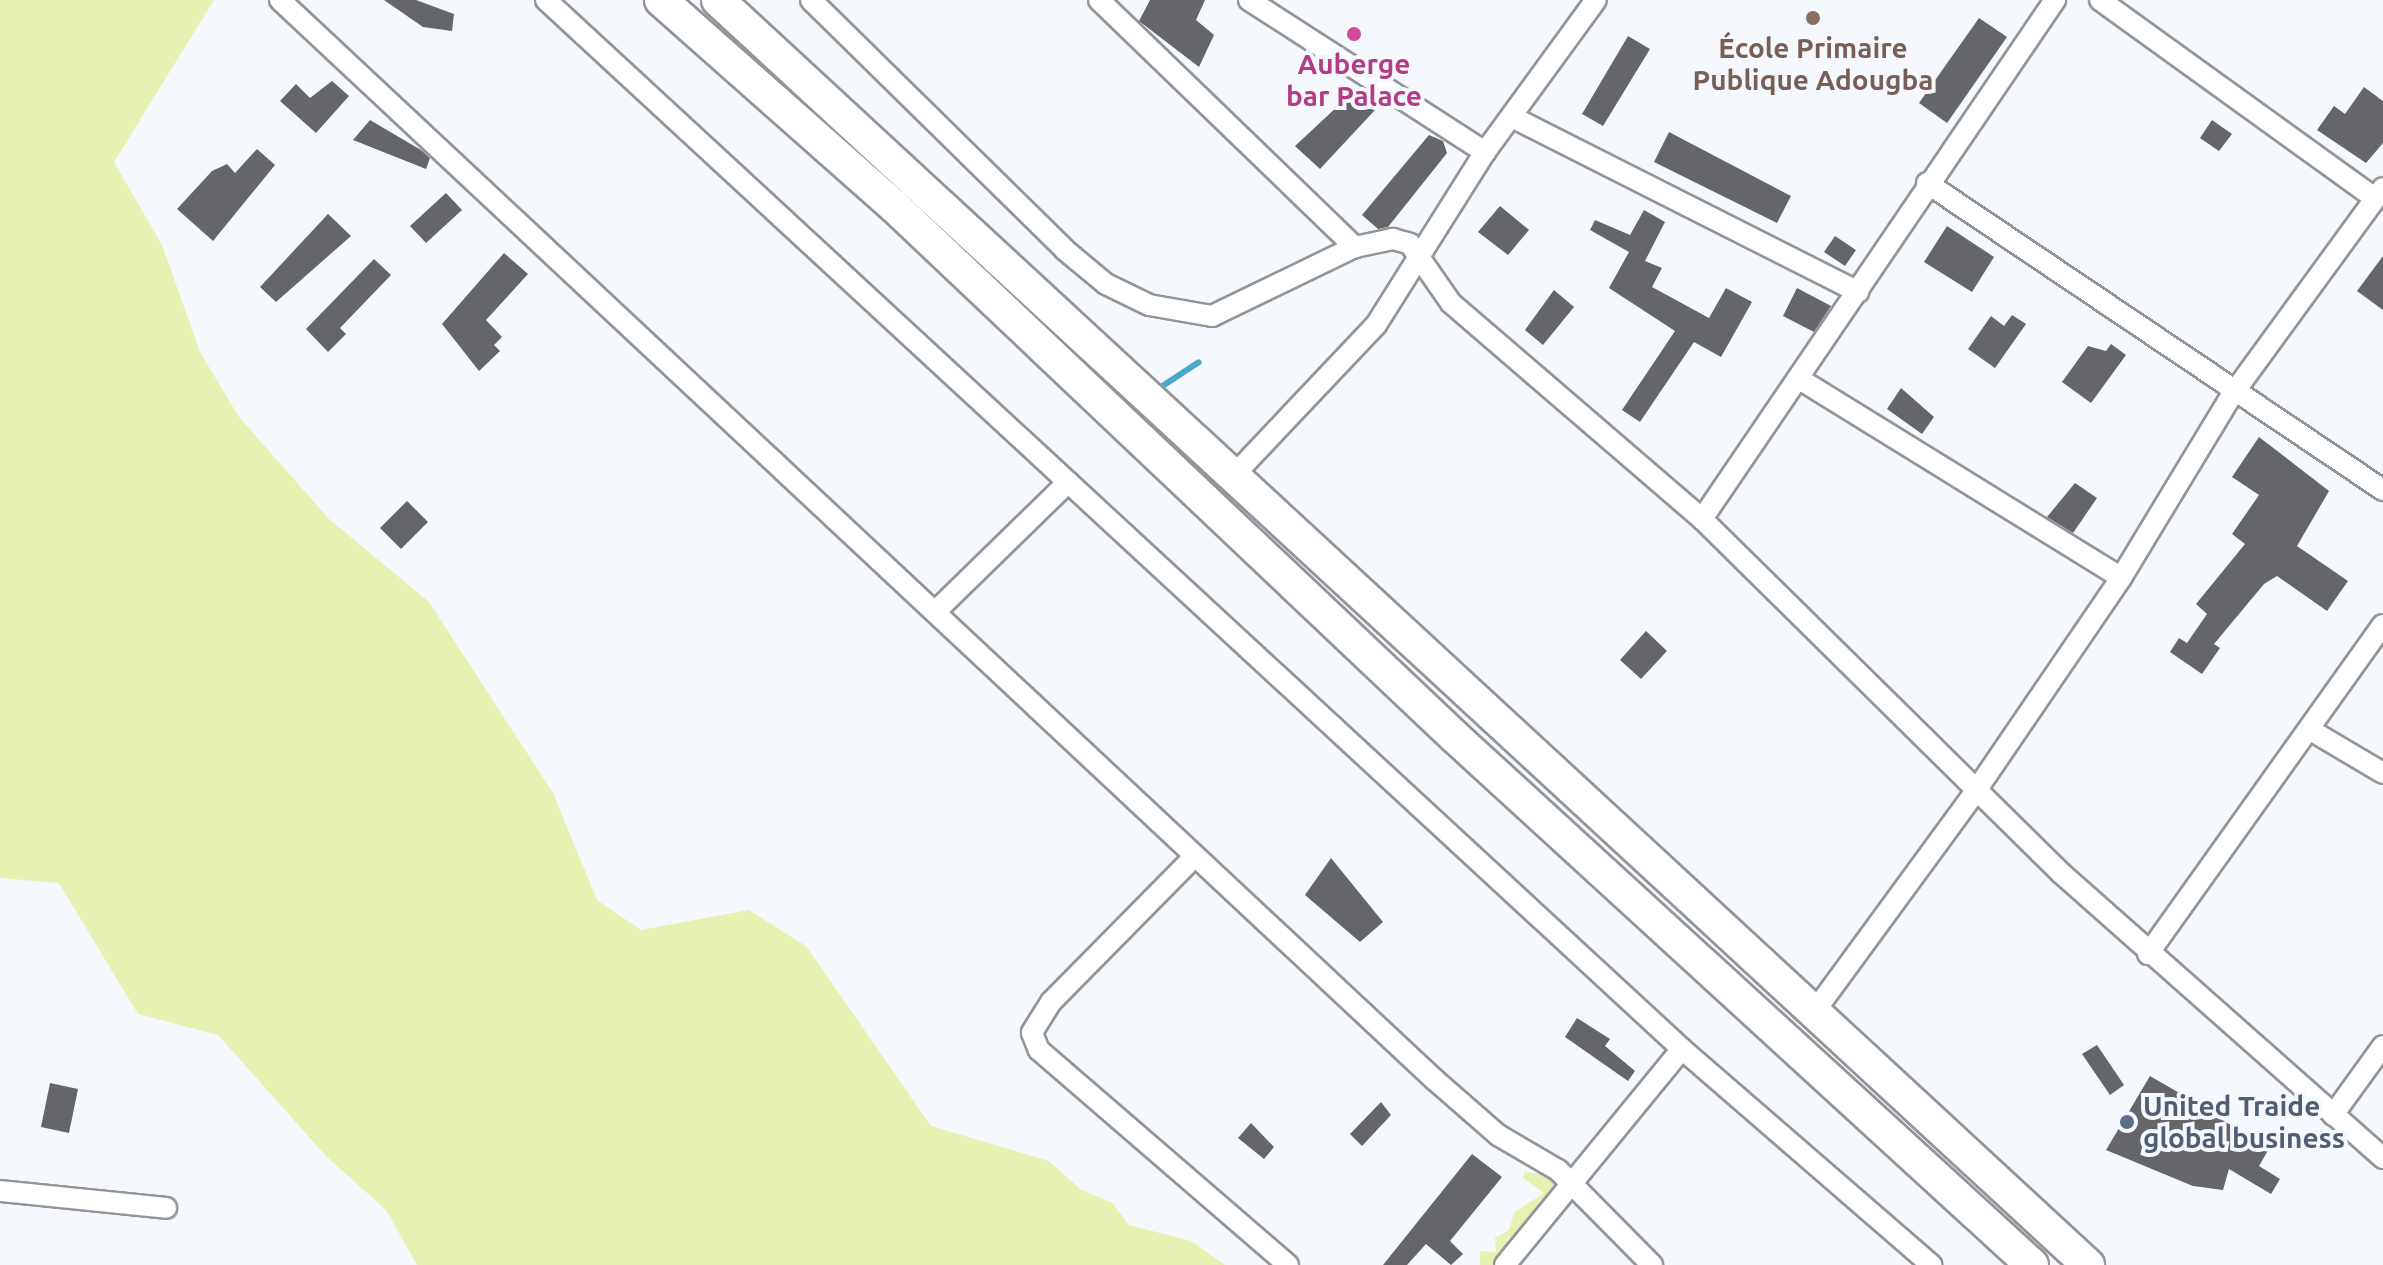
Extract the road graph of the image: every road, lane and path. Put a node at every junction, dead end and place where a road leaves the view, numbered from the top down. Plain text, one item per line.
1 (280, 0) edge
2 (546, 0) edge
3 (661, 0) edge
4 (718, 0) edge
5 (811, 0) edge
6 (1099, 0) edge
7 (1249, 0) edge
8 (1596, 0) edge
9 (2055, 0) edge
10 (2100, 0) edge
11 (1512, 117) junction
12 (1485, 152) junction
13 (1927, 183) junction
14 (2379, 193) edge
15 (1355, 247) junction
16 (1420, 254) junction
17 (1858, 292) junction
18 (1801, 380) junction
19 (2232, 395) junction
20 (1234, 475) junction
21 (1068, 482) junction
22 (2383, 490) edge
23 (1702, 519) junction
24 (2121, 578) junction
25 (935, 612) junction
26 (2383, 625) edge
27 (2312, 731) junction
28 (2383, 773) edge
29 (1975, 792) junction
30 (1195, 856) junction
31 (2148, 954) junction
32 (1812, 1015) junction
33 (2383, 1046) edge
34 (1682, 1049) junction
35 (2333, 1115) junction
36 (2383, 1158) edge
37 (1570, 1181) junction
38 (0, 1191) edge
39 (166, 1208) dead end
40 (1288, 1265) edge
41 (1505, 1265) edge
42 (1652, 1265) edge
43 (1931, 1265) edge
44 (2032, 1265) edge
45 (2088, 1265) edge

1 - 25 street
2 - 21 street
3 - 44 main road
4 - 20 main road
5 - 15 street
6 - 15 street
7 - 12 street
8 - 11 street
9 - 13 street
10 - 14 street
11 - 12 street
11 - 17 street
12 - 16 street
13 - 17 street
13 - 19 street
14 - 19 street
15 - 16 street
16 - 20 street
16 - 23 street
17 - 18 street
18 - 23 street
18 - 24 street
19 - 22 street
19 - 24 street
20 - 32 main road
21 - 25 street
21 - 34 street
23 - 29 street
24 - 29 street
25 - 30 street
26 - 27 street
27 - 28 street
27 - 31 street
29 - 31 street
29 - 32 street
30 - 37 street
30 - 40 street
31 - 35 street
32 - 45 main road
33 - 35 street
34 - 37 street
34 - 43 street
35 - 36 street
37 - 41 street
37 - 42 street
38 - 39 street

